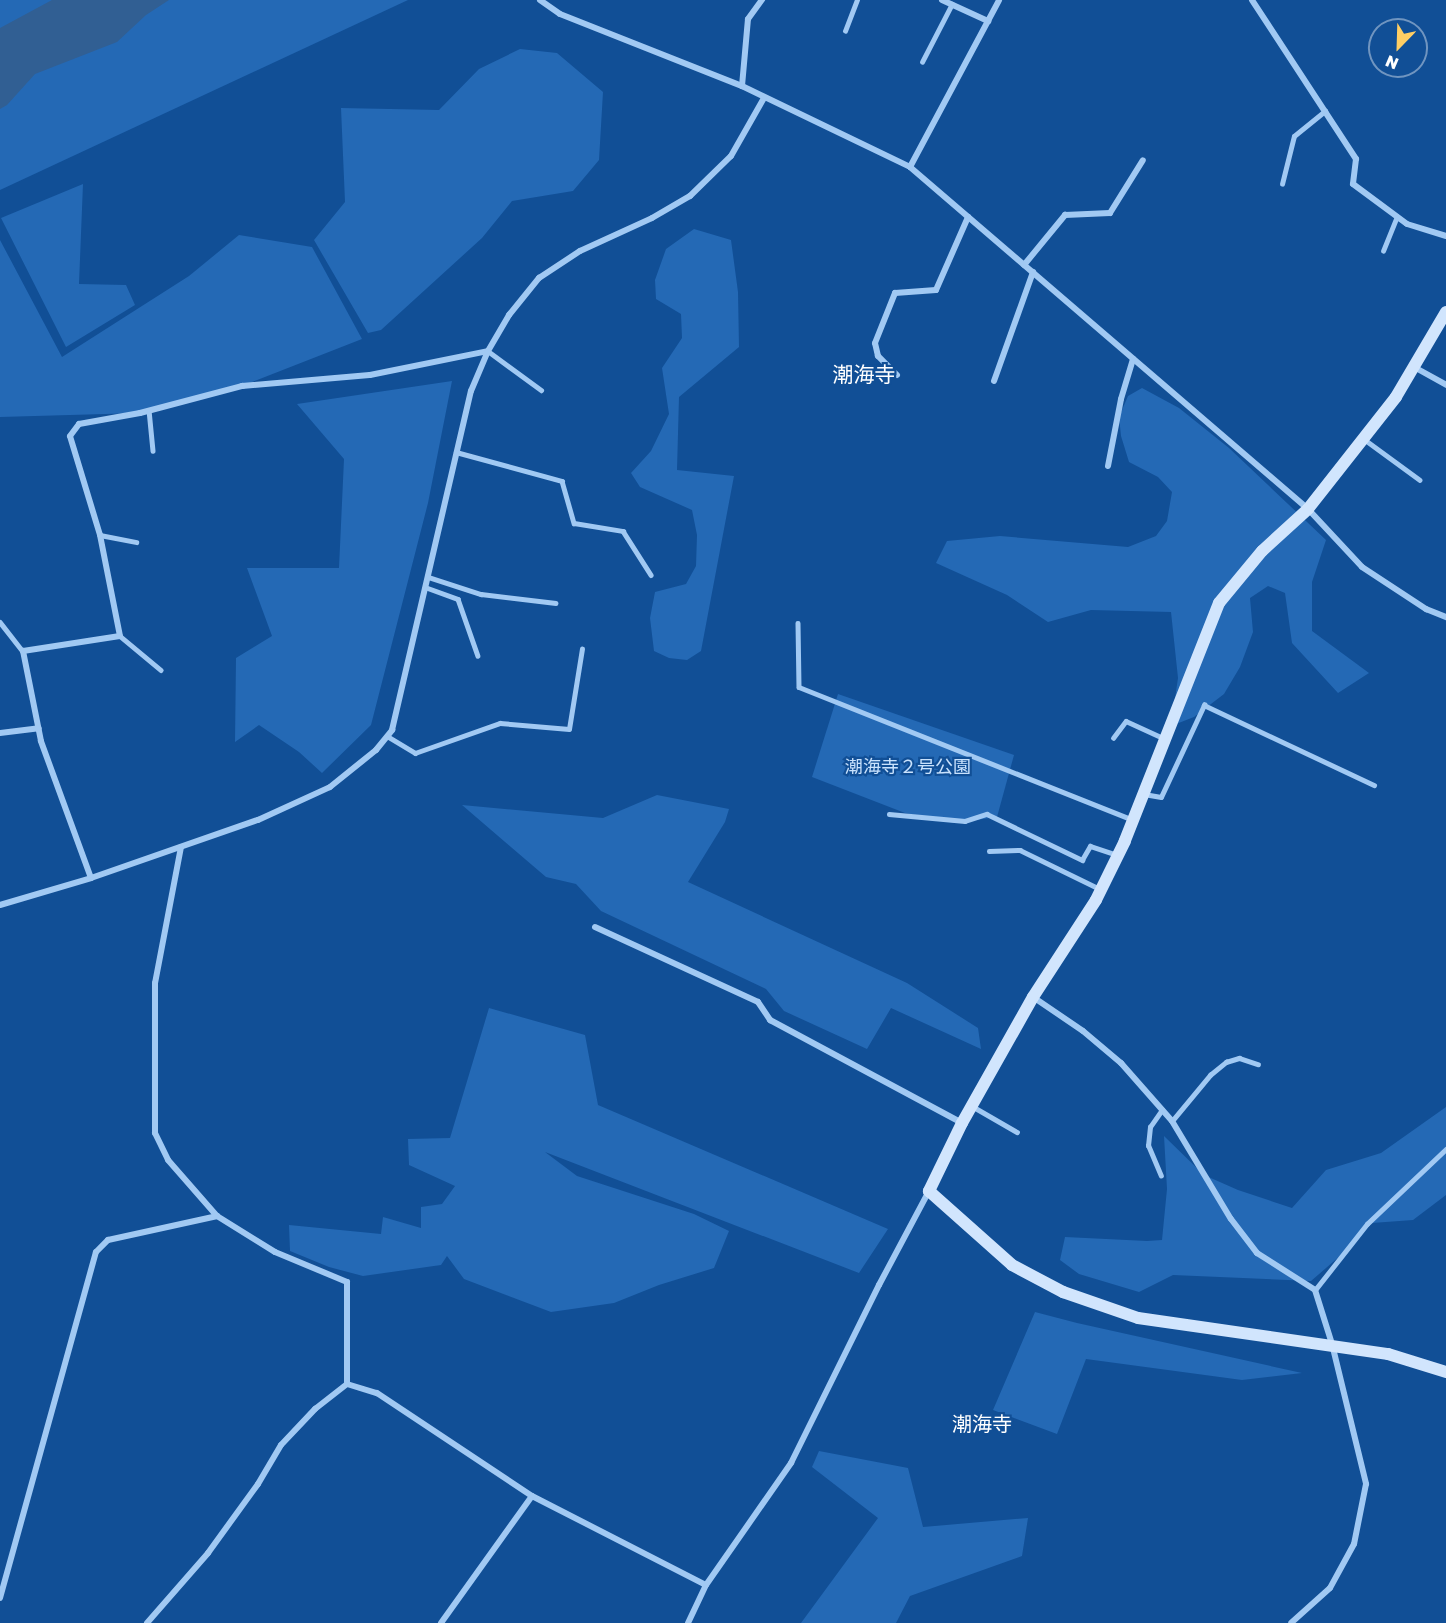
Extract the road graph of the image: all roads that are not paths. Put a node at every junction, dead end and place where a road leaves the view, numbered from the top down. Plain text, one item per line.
1 (540, 0) edge
2 (762, 0) edge
3 (857, 0) edge
4 (942, 0) edge
5 (999, 0) edge
6 (1252, 0) edge
7 (952, 4) junction
8 (988, 21) junction
9 (845, 31) dead end
10 (922, 62) dead end
11 (742, 86) junction
12 (764, 98) junction
13 (1325, 111) junction
14 (1143, 160) dead end
15 (910, 167) junction
16 (1282, 184) dead end
17 (968, 216) junction
18 (1398, 217) junction
19 (1446, 236) edge
20 (1383, 251) dead end
21 (1024, 265) junction
22 (1033, 272) junction
23 (1446, 312) edge
24 (488, 351) junction
25 (1133, 359) junction
26 (1414, 367) junction
27 (897, 375) dead end
28 (994, 381) dead end
29 (1446, 385) edge
30 (542, 390) dead end
31 (149, 410) junction
32 (1363, 439) junction
33 (153, 451) dead end
34 (456, 452) junction
35 (1107, 466) dead end
36 (1420, 480) dead end
37 (1308, 510) junction
38 (100, 535) junction
39 (136, 542) dead end
40 (651, 575) dead end
41 (428, 576) junction
42 (425, 587) junction
43 (555, 603) dead end
44 (1446, 617) edge
45 (0, 622) edge
46 (798, 622) dead end
47 (120, 636) junction
48 (582, 649) dead end
49 (23, 651) junction
50 (478, 656) dead end
51 (161, 670) dead end
52 (39, 728) junction
53 (0, 733) edge
54 (387, 736) junction
55 (1113, 738) dead end
56 (1166, 739) junction
57 (1374, 785) dead end
58 (1144, 794) junction
59 (889, 814) dead end
60 (1134, 819) junction
61 (181, 847) junction
62 (988, 850) dead end
63 (1118, 855) junction
64 (91, 878) junction
65 (1101, 889) junction
66 (0, 905) edge
67 (595, 927) dead end
68 (1033, 997) junction
69 (1258, 1064) dead end
70 (972, 1106) junction
71 (1162, 1110) junction
72 (1172, 1121) junction
73 (962, 1123) junction
74 (1017, 1132) dead end
75 (1446, 1149) edge
76 (1161, 1176) dead end
77 (929, 1191) junction
78 (217, 1216) junction
79 (1315, 1290) junction
80 (1332, 1344) junction
81 (1446, 1372) edge
82 (347, 1384) junction
83 (532, 1496) junction
84 (706, 1585) junction
85 (0, 1598) edge
86 (147, 1623) edge
87 (441, 1623) edge
88 (688, 1623) edge
89 (1291, 1623) edge

1 - 11 street
2 - 11 street
3 - 9 lane
4 - 7 street
5 - 8 street
6 - 13 street
7 - 8 street
7 - 10 lane
8 - 15 street
11 - 12 street
12 - 15 street
12 - 24 street
13 - 16 lane
13 - 18 street
14 - 21 street
15 - 17 street
17 - 21 street
17 - 27 street
18 - 19 street
18 - 20 lane
21 - 22 street
22 - 25 street
22 - 28 street
23 - 26 street
24 - 30 lane
24 - 31 street
24 - 34 street
25 - 35 street
25 - 37 street
26 - 29 street
26 - 32 street
31 - 33 lane
31 - 38 street
32 - 36 lane
32 - 37 street
34 - 40 lane
34 - 41 street
37 - 44 street
37 - 56 street
38 - 39 lane
38 - 47 street
41 - 42 street
41 - 43 lane
42 - 50 lane
42 - 54 street
45 - 49 lane
46 - 60 lane
47 - 49 street
47 - 51 lane
48 - 54 lane
49 - 52 street
52 - 53 street
52 - 64 street
54 - 61 street
55 - 56 lane
56 - 58 street
57 - 58 lane
58 - 60 street
59 - 63 lane
60 - 63 street
61 - 64 street
61 - 78 street
62 - 65 lane
63 - 65 street
64 - 66 street
65 - 68 street
67 - 73 street
68 - 70 street
68 - 71 street
69 - 72 lane
70 - 73 street
70 - 74 lane
71 - 72 street
71 - 76 lane
72 - 79 street
73 - 77 street
75 - 79 lane
77 - 80 street
77 - 84 street
78 - 82 street
78 - 85 street
79 - 80 street
80 - 81 street
80 - 89 street
82 - 83 street
82 - 86 street
83 - 84 street
83 - 87 street
84 - 88 street

